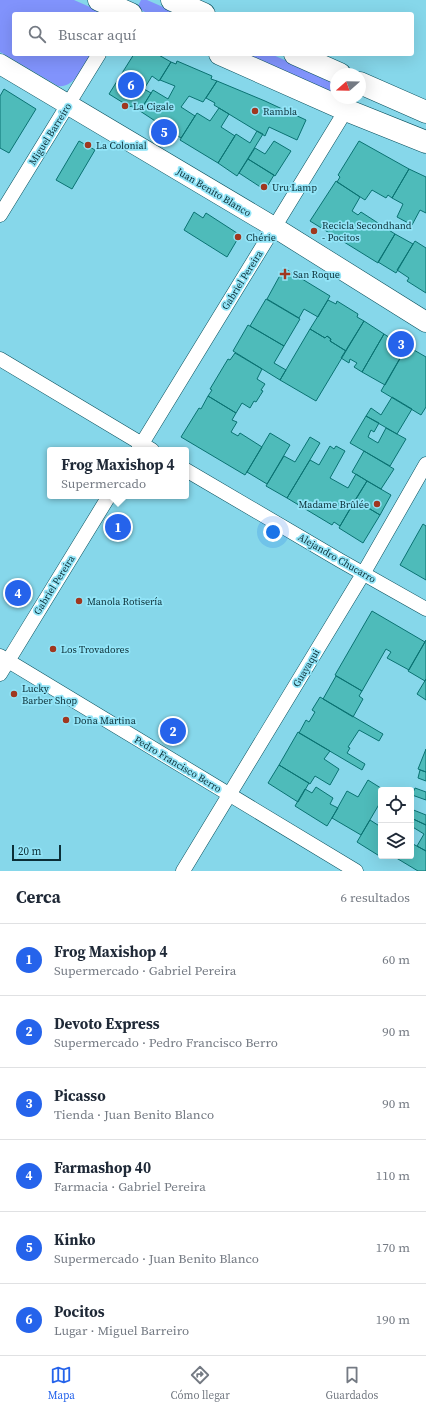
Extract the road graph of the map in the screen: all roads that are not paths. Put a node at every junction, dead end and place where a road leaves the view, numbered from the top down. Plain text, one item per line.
1 (99, 0) edge
2 (172, 0) edge
3 (124, 12) edge
4 (199, 12) edge
5 (98, 56) edge
6 (224, 56) edge
7 (300, 56) edge
8 (0, 64) edge
9 (330, 70) edge
10 (366, 86) edge
11 (68, 105) junction
12 (346, 110) junction
13 (426, 112) edge
14 (426, 129) edge
15 (426, 142) edge
16 (0, 215) edge
17 (274, 227) junction
18 (426, 322) edge
19 (0, 359) edge
20 (142, 447) edge
21 (145, 447) edge
22 (426, 464) edge
23 (189, 472) edge
24 (107, 499) edge
25 (363, 574) junction
26 (426, 609) edge
27 (4, 659) edge
28 (0, 674) edge
29 (230, 796) junction
30 (183, 871) edge
31 (356, 871) edge

1 - 3 main road
2 - 4 main road
5 - 11 street, Miguel Barreiro
6 - 12 main road
7 - 9 main road
8 - 11 street, Juan Benito Blanco
10 - 13 main road
11 - 16 street, Miguel Barreiro
11 - 17 street, Juan Benito Blanco
12 - 14 main road
12 - 15 main road
12 - 17 street, Gabriel Pereira
17 - 18 street, Juan Benito Blanco
17 - 21 street, Gabriel Pereira
19 - 20 street
22 - 25 street, Guayaqui
23 - 25 street, Alejandro Chucarro
24 - 27 street, Gabriel Pereira
25 - 26 street, Alejandro Chucarro
25 - 29 street, Guayaqui
27 - 28 street, Gabriel Pereira
27 - 29 street, Pedro Francisco Berro
29 - 30 street, Guayaqui
29 - 31 street, Pedro Francisco Berro

